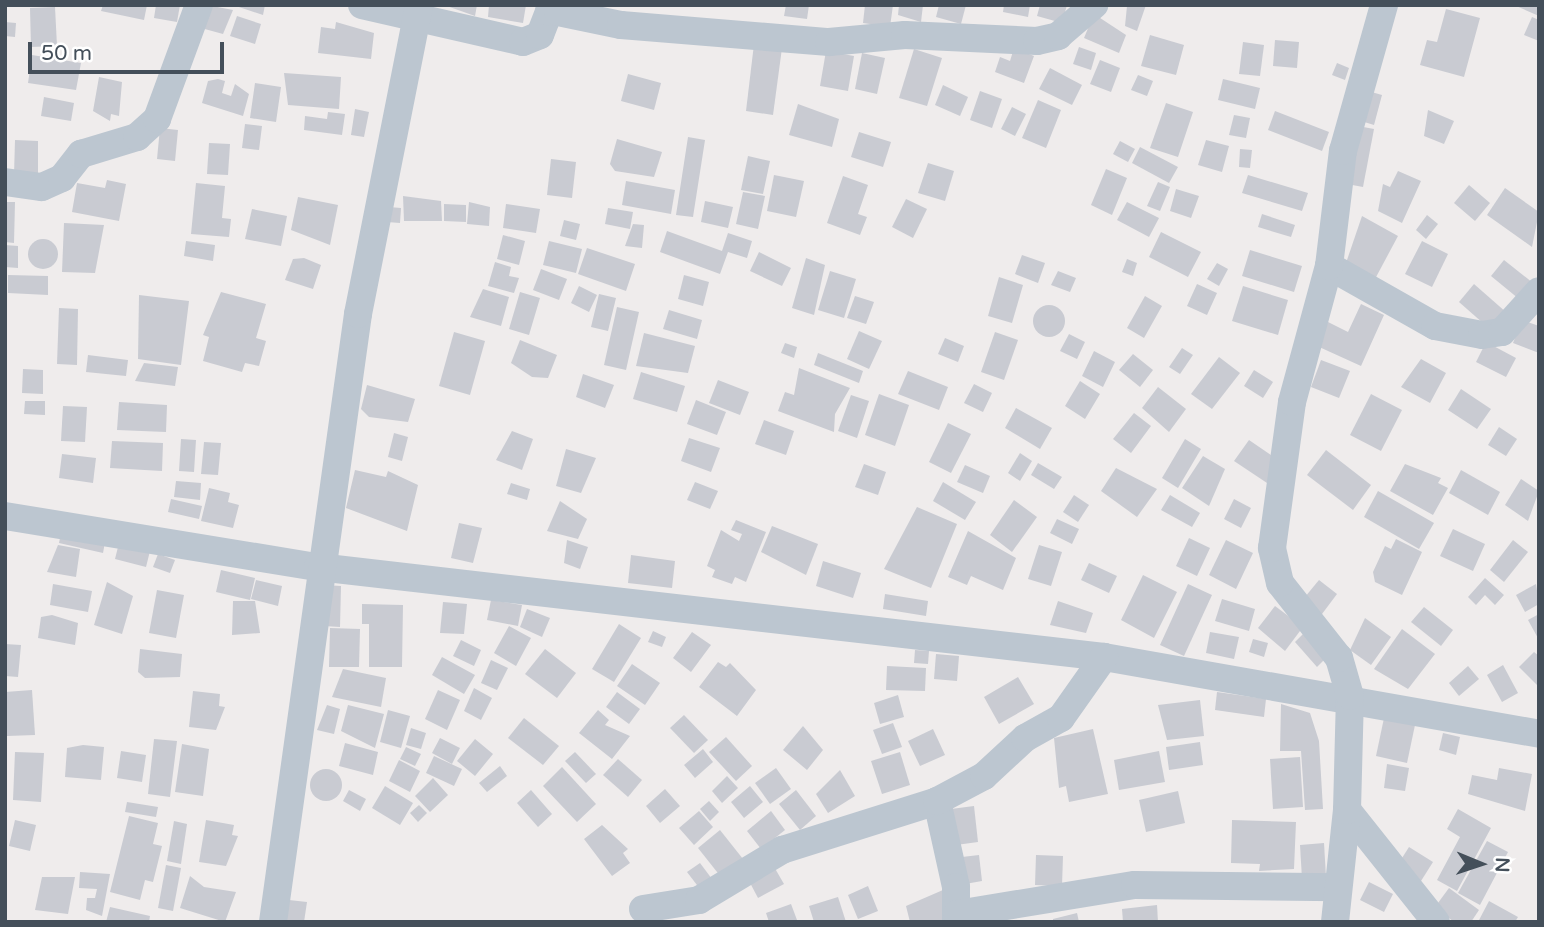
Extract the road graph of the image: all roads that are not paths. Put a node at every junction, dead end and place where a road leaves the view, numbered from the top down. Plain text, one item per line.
1 (199, 5) edge
2 (362, 5) edge
3 (1094, 5) edge
4 (1384, 5) edge
5 (418, 12) edge
6 (5, 183) edge
7 (1329, 266) junction
8 (1539, 291) edge
9 (5, 516) edge
10 (318, 567) junction
11 (1104, 657) junction
12 (1350, 696) junction
13 (1539, 734) edge
14 (937, 801) junction
15 (1347, 810) junction
16 (1338, 887) junction
17 (643, 909) dead end
18 (957, 918) edge
19 (273, 922) edge
20 (1335, 922) edge
21 (1436, 922) edge

1 - 6 street
2 - 5 street
3 - 5 street
4 - 7 street
5 - 10 street
7 - 8 street
7 - 12 street
9 - 10 street
10 - 11 street
10 - 19 street
11 - 12 street
11 - 14 street
12 - 13 street
12 - 15 street
14 - 17 street
14 - 18 street
15 - 16 street
15 - 21 street
16 - 18 street
16 - 20 street

